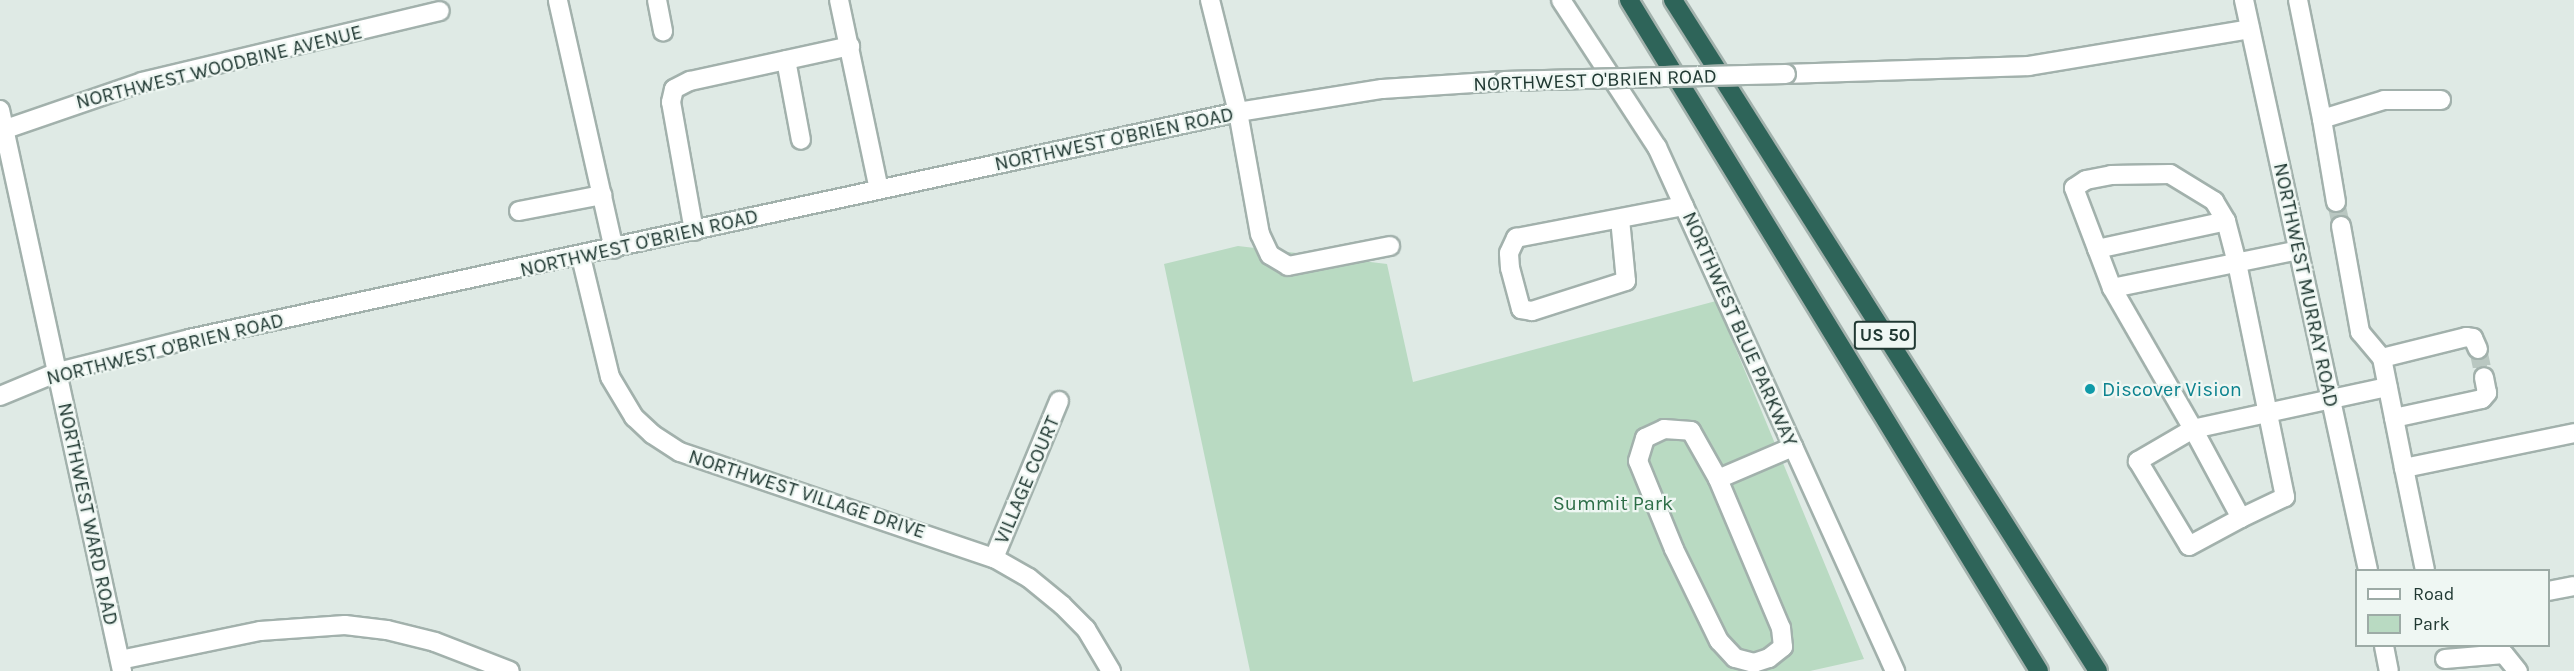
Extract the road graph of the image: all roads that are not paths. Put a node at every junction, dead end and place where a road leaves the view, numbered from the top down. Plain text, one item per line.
1 (657, 0) edge
2 (839, 0) edge
3 (1210, 0) edge
4 (1561, 0) edge
5 (1629, 0) edge
6 (1673, 0) edge
7 (2244, 0) edge
8 (2298, 0) edge
9 (558, 1) edge
10 (440, 11) dead end
11 (2250, 29) junction
12 (663, 31) dead end
13 (850, 46) junction
14 (786, 60) junction
15 (2441, 99) dead end
16 (0, 110) edge
17 (1238, 112) junction
18 (2322, 119) junction
19 (2, 130) edge
20 (801, 140) dead end
21 (879, 189) junction
22 (603, 195) junction
23 (2336, 202) tunnel mouth
24 (1684, 206) junction
25 (519, 211) dead end
26 (1620, 219) junction
27 (2226, 221) junction
28 (2341, 226) tunnel mouth
29 (694, 231) junction
30 (1390, 246) dead end
31 (614, 249) junction
32 (2097, 249) junction
33 (2299, 250) junction
34 (581, 257) junction
35 (2237, 263) junction
36 (2112, 288) junction
37 (2478, 349) dead end
38 (2382, 358) junction
39 (58, 372) junction
40 (2484, 377) tunnel mouth
41 (2388, 387) junction
42 (0, 396) edge
43 (2331, 397) junction
44 (1059, 400) dead end
45 (2269, 411) junction
46 (2394, 418) junction
47 (2193, 429) junction
48 (2574, 433) edge
49 (1793, 447) junction
50 (2404, 468) junction
51 (1718, 479) junction
52 (2241, 518) junction
53 (994, 558) junction
54 (2368, 569) edge
55 (2425, 569) edge
56 (2574, 586) edge
57 (2550, 591) edge
58 (2384, 647) edge
59 (2445, 659) edge
60 (121, 666) edge
61 (510, 671) edge
62 (1111, 671) edge
63 (1895, 671) edge
64 (2039, 671) edge
65 (2098, 671) edge
66 (2389, 671) edge
67 (2518, 671) edge

1 - 12 street
2 - 13 street
3 - 17 street
4 - 24 street, NORTHWEST BLUE PARKWAY
5 - 64 highway, US 50
6 - 65 highway, US 50
7 - 11 street, NORTHWEST MURRAY ROAD
8 - 18 street
9 - 22 street
10 - 19 street, NORTHWEST WOODBINE AVENUE
11 - 17 street, NORTHWEST O'BRIEN ROAD, bridge
11 - 33 street, NORTHWEST MURRAY ROAD
13 - 14 street
13 - 21 street
14 - 20 street
14 - 29 street
15 - 18 street
16 - 19 street, NORTHWEST WARD ROAD
17 - 21 street, NORTHWEST O'BRIEN ROAD
17 - 30 street
18 - 23 street
19 - 39 street, NORTHWEST WARD ROAD
21 - 29 street, NORTHWEST O'BRIEN ROAD
22 - 25 street
22 - 31 street
24 - 26 street
24 - 49 street, NORTHWEST BLUE PARKWAY
26 - 26 street
27 - 32 street
27 - 32 street
27 - 35 street
28 - 38 street
29 - 31 street, NORTHWEST O'BRIEN ROAD
31 - 34 street, NORTHWEST O'BRIEN ROAD
32 - 36 street
33 - 35 street
33 - 43 street, NORTHWEST MURRAY ROAD
34 - 39 street, NORTHWEST O'BRIEN ROAD
34 - 53 street, NORTHWEST VILLAGE DRIVE
35 - 36 street
35 - 45 street
36 - 47 street
37 - 38 street
38 - 41 street
39 - 42 street, NORTHWEST O'BRIEN ROAD
39 - 60 street, NORTHWEST WARD ROAD
40 - 46 street
41 - 43 street
41 - 46 street
43 - 45 street
43 - 54 street, NORTHWEST MURRAY ROAD
44 - 53 street, VILLAGE COURT
45 - 47 street
45 - 52 street
46 - 50 street
47 - 52 street
47 - 52 street
48 - 50 street
49 - 51 street
49 - 63 street, NORTHWEST BLUE PARKWAY
50 - 55 street
51 - 51 street
53 - 62 street, NORTHWEST VILLAGE DRIVE
56 - 57 street
58 - 66 street
59 - 67 street
60 - 61 street

